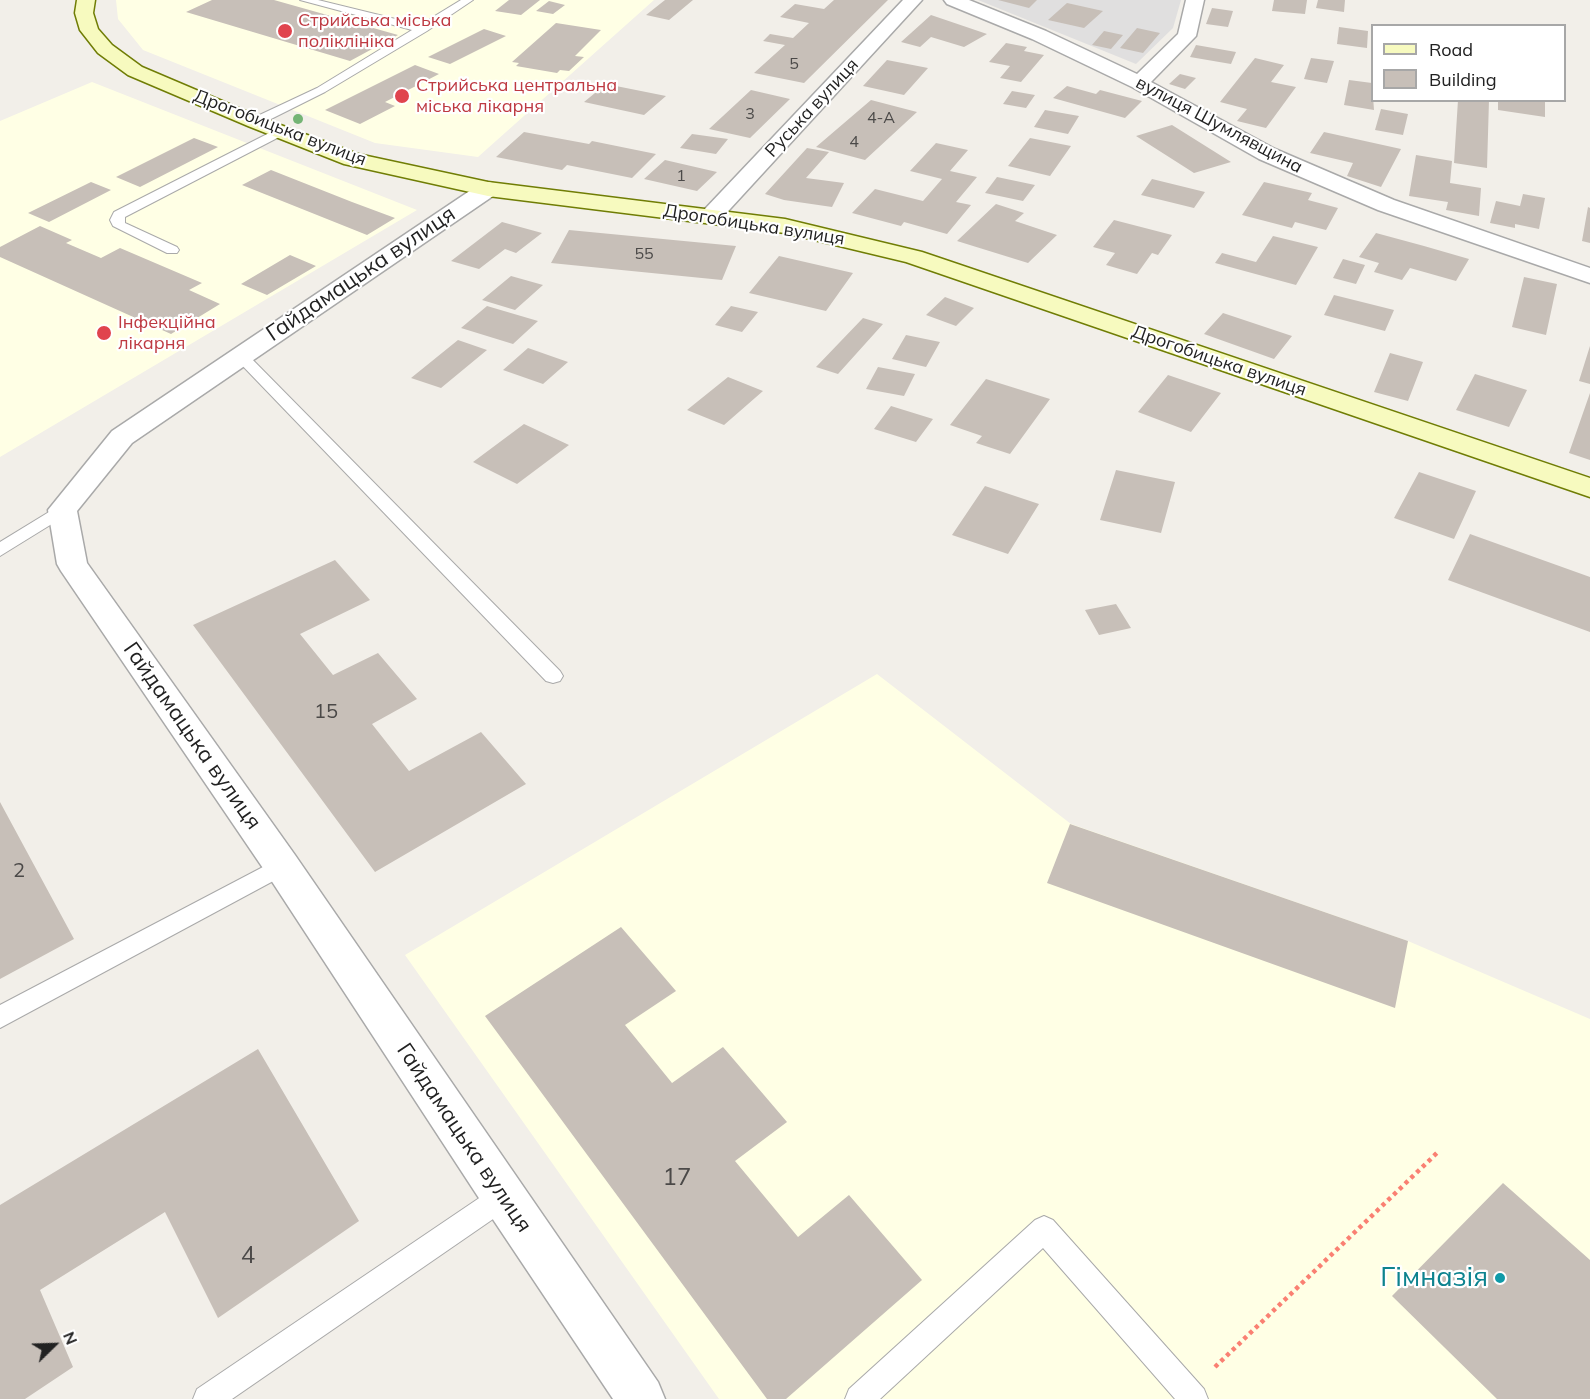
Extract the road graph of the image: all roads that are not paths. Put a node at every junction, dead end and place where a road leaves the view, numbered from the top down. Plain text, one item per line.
1 (86, 0) edge
2 (305, 0) edge
3 (468, 0) edge
4 (913, 0) edge
5 (953, 0) edge
6 (1195, 0) edge
7 (423, 29) junction
8 (1139, 83) junction
9 (255, 123) junction
10 (279, 132) junction
11 (488, 189) junction
12 (711, 216) junction
13 (172, 250) dead end
14 (1590, 276) edge
15 (240, 355) junction
16 (1590, 488) edge
17 (62, 510) junction
18 (0, 550) edge
19 (554, 676) dead end
20 (282, 866) junction
21 (0, 1017) edge
22 (502, 1197) junction
23 (1192, 1396) edge
24 (207, 1399) edge
25 (641, 1399) edge
26 (859, 1399) edge

1 - 9 main road, Дрогобицька вулиця
2 - 7 lane
3 - 7 lane
4 - 12 street, Руська вулиця
5 - 8 street, вулиця Шумлявщина
6 - 8 street
7 - 9 lane
8 - 14 street, вулиця Шумлявщина
9 - 10 main road, Дрогобицька вулиця
10 - 11 main road, Дрогобицька вулиця
10 - 13 lane
11 - 12 main road, Дрогобицька вулиця
11 - 15 street, Гайдамацька вулиця
12 - 16 main road, Дрогобицька вулиця
15 - 17 street, Гайдамацька вулиця
15 - 19 lane
17 - 18 lane
17 - 20 street, Гайдамацька вулиця
20 - 21 lane
20 - 22 street, Гайдамацька вулиця
22 - 24 lane
22 - 25 street, Гайдамацька вулиця
23 - 26 lane

